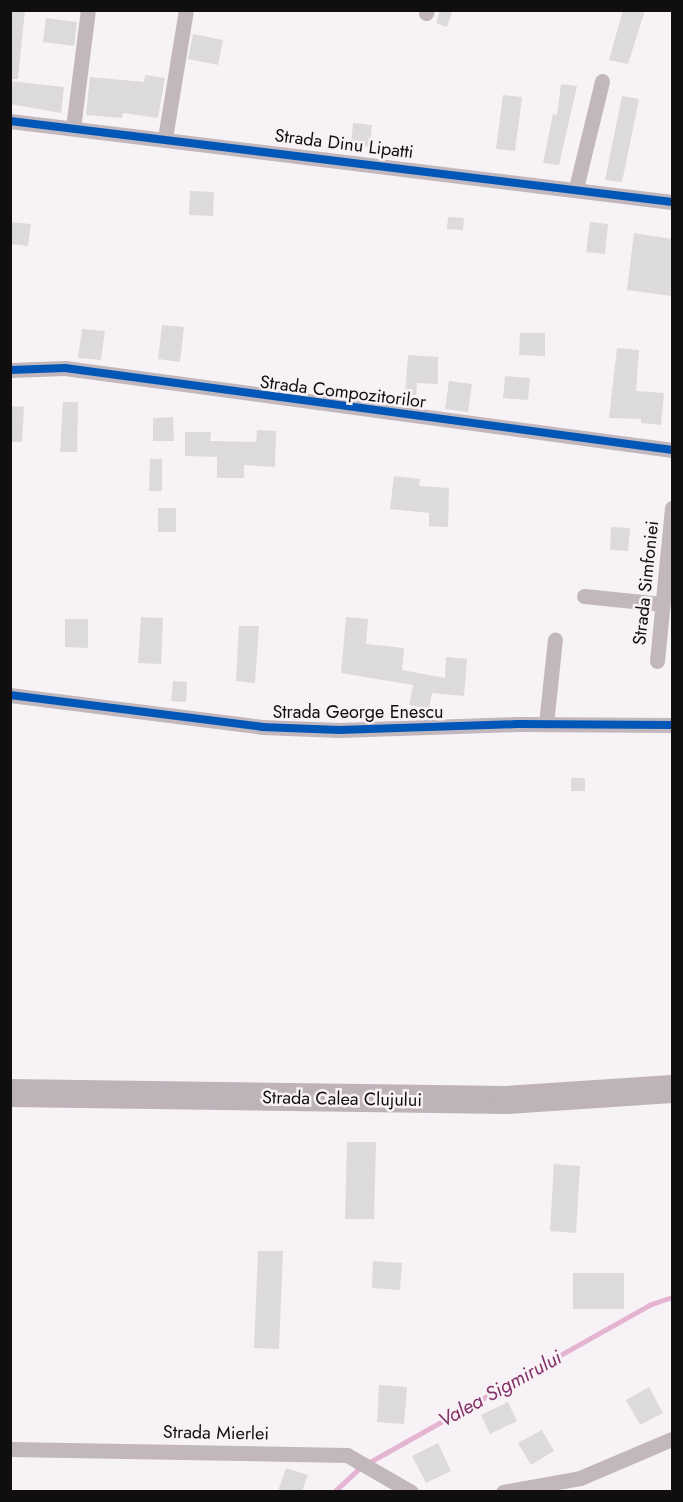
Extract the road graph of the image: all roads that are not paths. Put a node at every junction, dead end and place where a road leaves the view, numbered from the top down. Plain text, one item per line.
1 (88, 10) edge
2 (186, 10) edge
3 (602, 81) dead end
4 (10, 122) edge
5 (73, 128) junction
6 (165, 138) junction
7 (576, 188) junction
8 (672, 202) edge
9 (10, 370) edge
10 (672, 450) edge
11 (672, 508) edge
12 (584, 596) dead end
13 (663, 604) junction
14 (555, 639) dead end
15 (657, 661) dead end
16 (10, 695) edge
17 (546, 724) junction
18 (672, 725) edge
19 (672, 1089) edge
20 (10, 1093) edge
21 (672, 1439) edge
22 (10, 1449) edge
23 (411, 1491) edge
24 (502, 1491) edge

1 - 5 street
2 - 6 street
3 - 7 street
4 - 5 street, Strada Dinu Lipatti
5 - 6 street, Strada Dinu Lipatti
6 - 7 street, Strada Dinu Lipatti
7 - 8 street, Strada Dinu Lipatti
9 - 10 street, Strada Compozitorilor
11 - 13 street, Strada Simfoniei
12 - 13 street
13 - 15 street, Strada Simfoniei
14 - 17 street
16 - 17 street, Strada George Enescu
17 - 18 street, Strada George Enescu
19 - 20 highway, Strada Calea Clujului
21 - 24 street
22 - 23 street, Strada Mierlei

